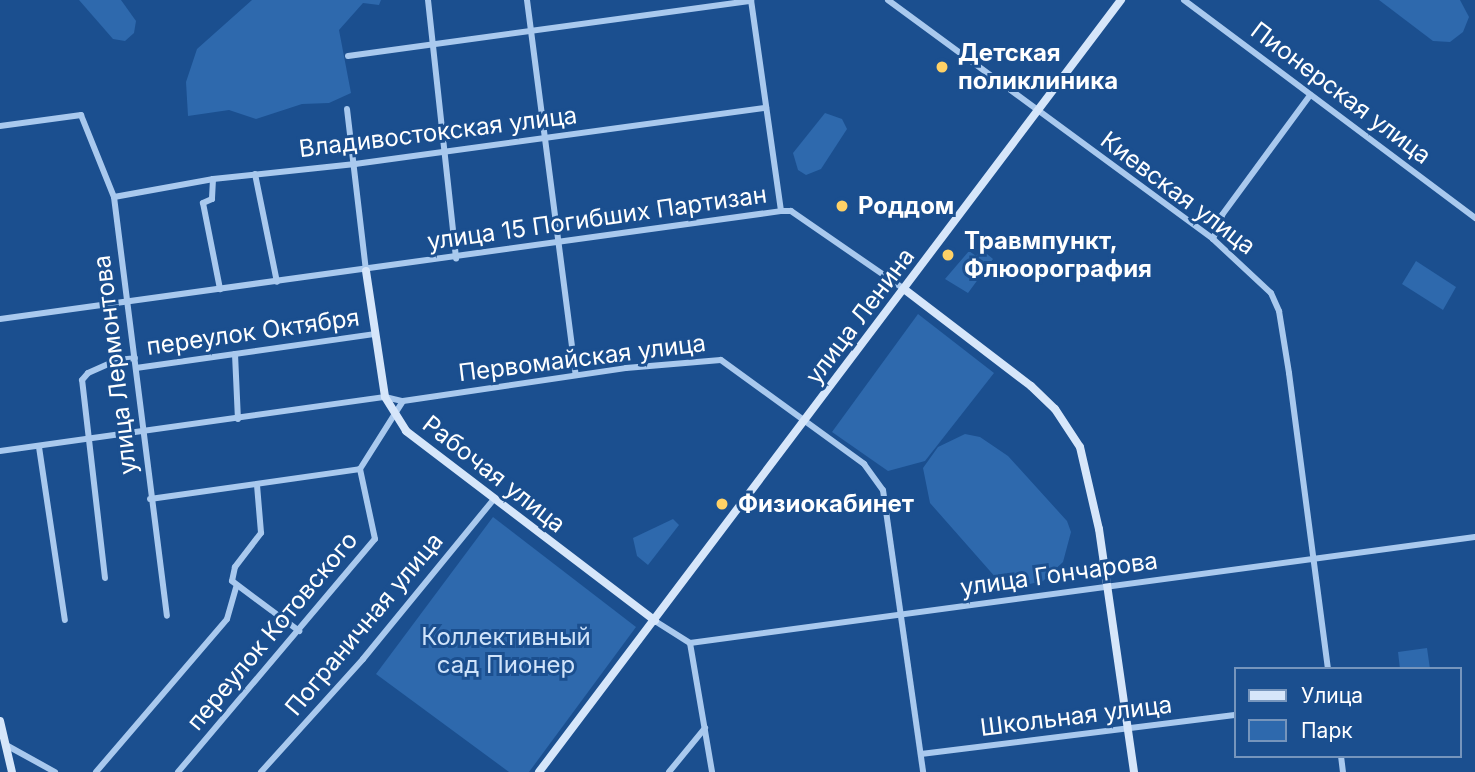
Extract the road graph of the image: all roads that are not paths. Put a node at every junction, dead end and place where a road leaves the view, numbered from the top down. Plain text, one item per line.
1 (428, 0) edge
2 (527, 0) edge
3 (751, 0) edge
4 (888, 0) edge
5 (1121, 0) edge
6 (1184, 0) edge
7 (531, 31) junction
8 (433, 44) junction
9 (348, 56) dead end
10 (1310, 95) junction
11 (766, 108) junction
12 (347, 109) dead end
13 (1038, 111) junction
14 (0, 126) edge
15 (545, 139) junction
16 (444, 153) junction
17 (355, 164) junction
18 (256, 174) junction
19 (213, 179) junction
20 (114, 197) junction
21 (781, 211) junction
22 (1475, 218) edge
23 (1213, 239) junction
24 (560, 243) junction
25 (456, 258) junction
26 (366, 271) junction
27 (277, 282) junction
28 (220, 289) junction
29 (904, 289) junction
30 (130, 301) junction
31 (0, 319) edge
32 (376, 334) junction
33 (235, 354) junction
34 (135, 358) junction
35 (136, 368) junction
36 (576, 375) junction
37 (385, 397) junction
38 (403, 401) junction
39 (393, 415) junction
40 (238, 419) junction
41 (805, 421) junction
42 (142, 432) junction
43 (88, 440) junction
44 (39, 447) junction
45 (0, 452) edge
46 (360, 469) junction
47 (257, 485) junction
48 (150, 499) junction
49 (495, 499) junction
50 (1475, 537) edge
51 (1312, 559) junction
52 (105, 578) dead end
53 (236, 587) junction
54 (1107, 588) junction
55 (903, 614) junction
56 (167, 616) dead end
57 (65, 620) dead end
58 (655, 621) junction
59 (299, 631) junction
60 (690, 643) junction
61 (1328, 667) edge
62 (1234, 715) edge
63 (0, 721) edge
64 (705, 728) junction
65 (1128, 731) junction
66 (6, 745) junction
67 (921, 754) junction
68 (12, 772) edge
69 (55, 772) edge
70 (96, 772) edge
71 (178, 772) edge
72 (261, 772) edge
73 (539, 772) edge
74 (669, 772) edge
75 (712, 772) edge
76 (923, 772) edge
77 (1134, 772) edge

1 - 8 street
2 - 7 street
3 - 7 street
3 - 11 street
4 - 13 street, Киевская улица
5 - 13 street, улица Ленина
6 - 10 street, Пионерская улица
7 - 8 street
7 - 15 street
8 - 9 street
8 - 16 street
10 - 22 street, Пионерская улица
10 - 23 street
11 - 15 street, Владивостокская улица
11 - 21 street
12 - 17 street, Рабочая улица
13 - 23 street, Киевская улица
13 - 29 street, улица Ленина
14 - 20 street, улица Лермонтова
15 - 16 street, Владивостокская улица
15 - 24 street
16 - 17 street, Владивостокская улица
16 - 25 street
17 - 18 street, Владивостокская улица
17 - 26 street, Рабочая улица
18 - 19 street, Владивостокская улица
18 - 27 street
19 - 20 street, Владивостокская улица
19 - 28 street
20 - 30 street, улица Лермонтова
21 - 24 street, улица 15 Погибших Партизан
21 - 29 street, улица 15 Погибших Партизан
23 - 51 street, Киевская улица
24 - 25 street, улица 15 Погибших Партизан
24 - 36 street
25 - 26 street, улица 15 Погибших Партизан
26 - 27 street, улица 15 Погибших Партизан
26 - 32 street, Рабочая улица
27 - 28 street, улица 15 Погибших Партизан
28 - 30 street, улица 15 Погибших Партизан
29 - 41 street, улица Ленина
29 - 54 street, улица 15 Погибших Партизан
30 - 31 street, улица 15 Погибших Партизан
30 - 34 street, улица Лермонтова
32 - 33 street, переулок Октября
32 - 37 street, Рабочая улица
33 - 35 street, переулок Октября
33 - 40 street
34 - 35 street, улица Лермонтова
34 - 43 street
35 - 42 street, улица Лермонтова
36 - 38 street, Первомайская улица
36 - 41 street, Первомайская улица
37 - 38 street, Первомайская улица
37 - 39 street, Рабочая улица
37 - 40 street, Первомайская улица
38 - 39 street
39 - 46 street
39 - 49 street, Рабочая улица
40 - 42 street, Первомайская улица
41 - 55 street, Первомайская улица
41 - 58 street, улица Ленина
42 - 43 street, Первомайская улица
42 - 48 street, улица Лермонтова
43 - 44 street, Первомайская улица
43 - 52 street
44 - 45 street, Первомайская улица
44 - 57 street
46 - 47 street
46 - 59 street, переулок Котовского
47 - 48 street
47 - 53 street
48 - 56 street, улица Лермонтова
49 - 58 street, Рабочая улица
49 - 72 street, Пограничная улица
50 - 51 street, улица Гончарова
51 - 54 street, улица Гончарова
51 - 61 street, Киевская улица
53 - 59 street
53 - 70 street
54 - 55 street, улица Гончарова
54 - 65 street, улица 15 Погибших Партизан
55 - 60 street, улица Гончарова
55 - 67 street, Первомайская улица
58 - 60 street
58 - 73 street, улица Ленина
59 - 71 street, переулок Котовского
60 - 64 street
62 - 65 street, Школьная улица
63 - 66 street
64 - 74 street
64 - 75 street
65 - 67 street, Школьная улица
65 - 77 street, улица 15 Погибших Партизан
66 - 68 street
66 - 69 street
67 - 76 street, Первомайская улица

